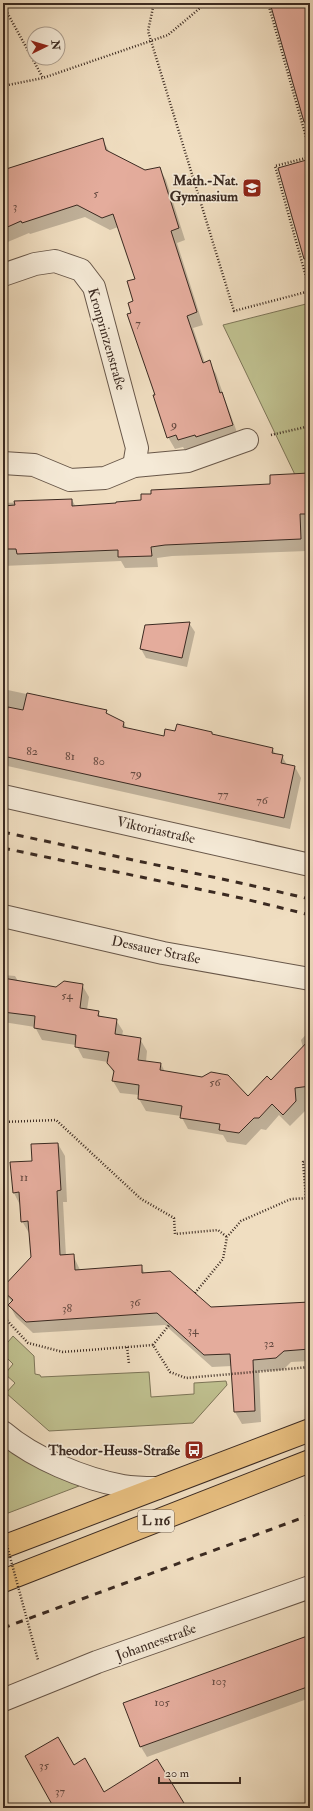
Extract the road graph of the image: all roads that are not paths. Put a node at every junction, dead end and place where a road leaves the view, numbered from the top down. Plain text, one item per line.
1 (3, 275) edge
2 (247, 440) road end
3 (3, 463) edge
4 (134, 466) junction
5 (3, 796) edge
6 (310, 865) edge
7 (3, 916) edge
8 (310, 979) edge
9 (310, 1430) edge
10 (3, 1432) edge
11 (310, 1462) edge
12 (157, 1488) junction
13 (3, 1547) edge
14 (3, 1581) edge
15 (310, 1588) edge
16 (3, 1700) edge

1 - 4 street, Kronprinzenstraße
2 - 4 street
3 - 4 street
5 - 6 street, Viktoriastraße
7 - 8 street, Dessauer Straße
9 - 12 main road, L 116
10 - 12 street
11 - 14 main road, L 116
12 - 13 main road, L 116
15 - 16 street, Johannesstraße

